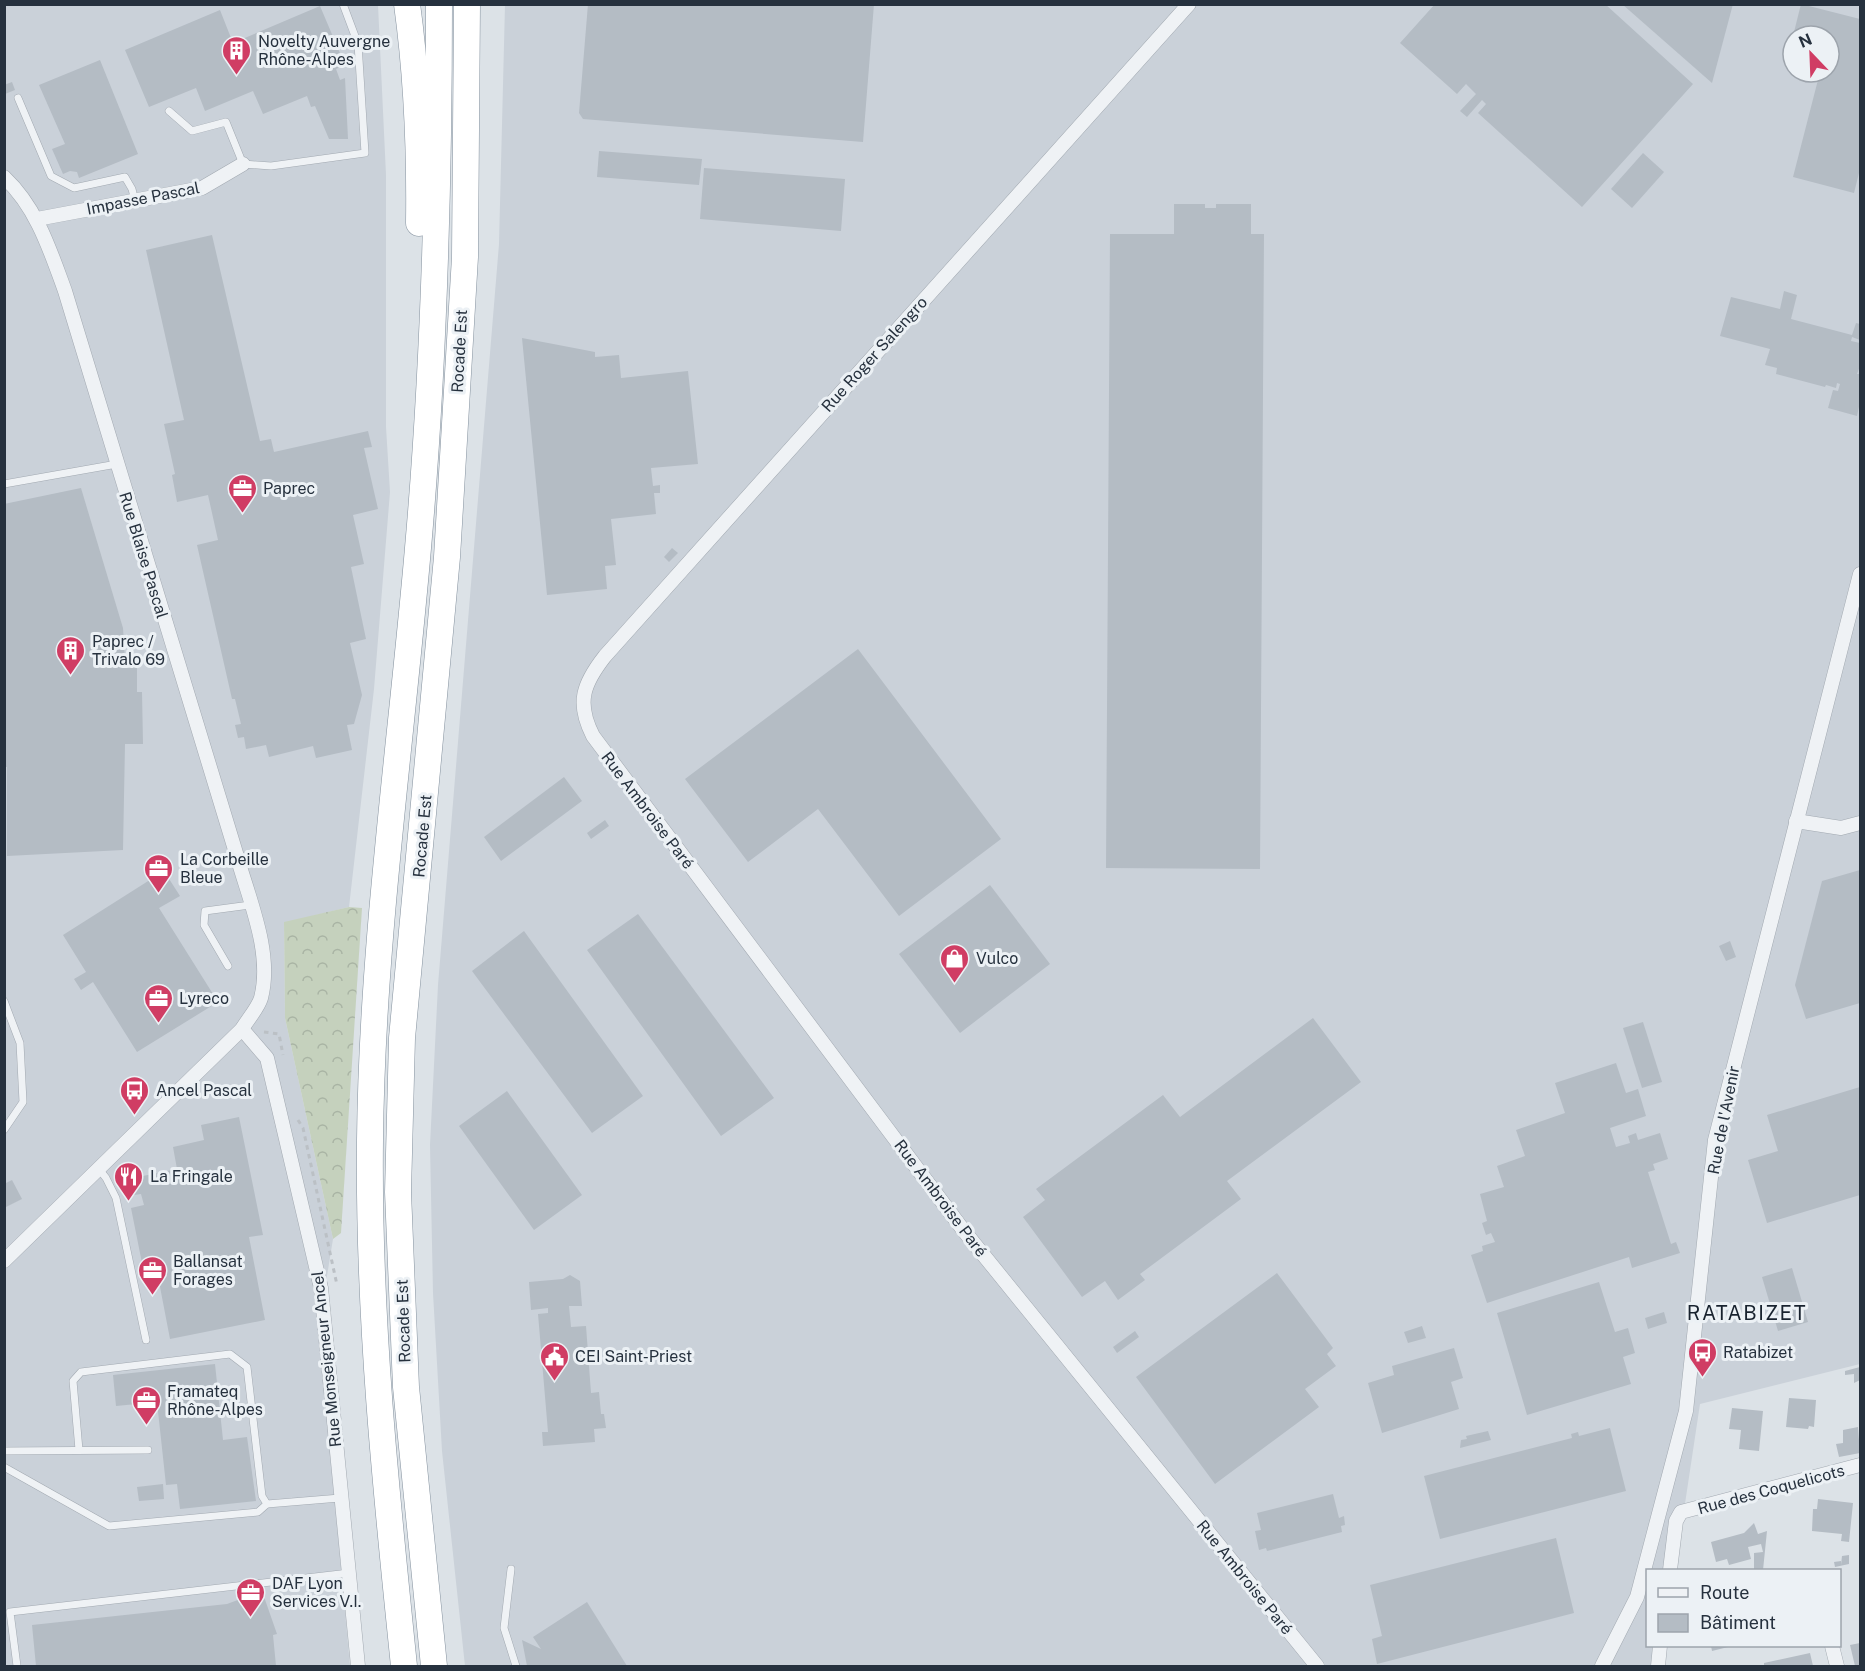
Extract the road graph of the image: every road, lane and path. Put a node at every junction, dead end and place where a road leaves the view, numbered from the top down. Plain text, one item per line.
1 (343, 4) edge
2 (407, 4) edge
3 (439, 4) edge
4 (467, 4) edge
5 (1189, 4) edge
6 (18, 98) dead end
7 (169, 111) dead end
8 (243, 164) junction
9 (4, 177) edge
10 (135, 201) junction
11 (37, 219) junction
12 (431, 374) junction
13 (117, 464) junction
14 (4, 484) edge
15 (1860, 574) edge
16 (582, 716) joint
17 (1796, 821) junction
18 (1860, 823) edge
19 (250, 905) junction
20 (228, 966) dead end
21 (4, 1001) edge
22 (242, 1029) junction
23 (4, 1131) edge
24 (99, 1169) junction
25 (4, 1261) edge
26 (146, 1340) dead end
27 (148, 1449) dead end
28 (79, 1450) junction
29 (4, 1451) edge
30 (1860, 1465) edge
31 (4, 1467) edge
32 (340, 1498) junction
33 (267, 1504) junction
34 (511, 1569) dead end
35 (1670, 1569) edge
36 (349, 1573) junction
37 (1660, 1647) edge
38 (1832, 1647) edge
39 (17, 1666) edge
40 (358, 1666) edge
41 (404, 1666) edge
42 (434, 1666) edge
43 (516, 1666) edge
44 (1317, 1666) edge
45 (1602, 1666) edge
46 (1658, 1666) edge
47 (1837, 1666) edge

1 - 8 lane
2 - 12 highway
3 - 12 highway, Rocade Est
4 - 42 highway, Rocade Est
5 - 16 street, Rue Roger Salengro
6 - 10 lane
7 - 8 lane
8 - 10 street, Impasse Pascal
9 - 11 street, Rue Blaise Pascal
10 - 11 street, Impasse Pascal
11 - 13 street, Rue Blaise Pascal
12 - 41 highway, Rocade Est
13 - 14 lane
13 - 19 street, Rue Blaise Pascal
15 - 17 street, Rue de l'Avenir
16 - 44 street, Rue Ambroise Paré
17 - 18 street
17 - 45 street, Rue de l'Avenir
19 - 20 lane
19 - 22 street, Rue Blaise Pascal
21 - 23 lane
22 - 24 street, Rue Blaise Pascal
22 - 32 street, Rue Monseigneur Ancel
24 - 25 street, Rue Blaise Pascal
24 - 26 lane
27 - 28 lane
28 - 29 lane
28 - 33 lane
30 - 35 street, Rue des Coquelicots
31 - 33 lane
32 - 33 lane
32 - 36 street, Rue Monseigneur Ancel
34 - 43 lane
36 - 39 lane
36 - 40 street, Rue Monseigneur Ancel
37 - 46 street
38 - 47 street

